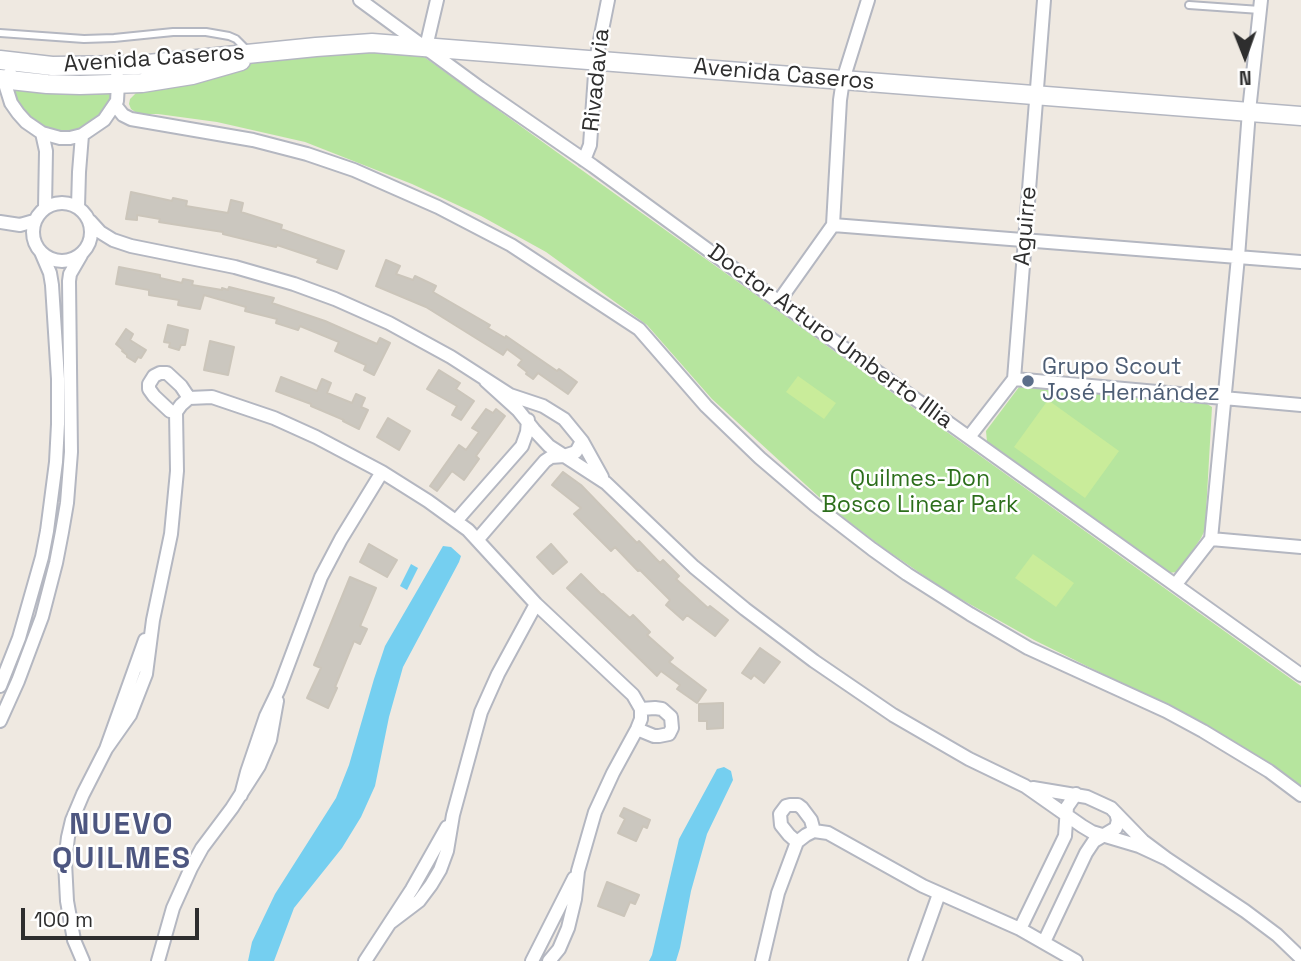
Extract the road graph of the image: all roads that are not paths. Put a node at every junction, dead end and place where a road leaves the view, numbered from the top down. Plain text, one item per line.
1 (360, 0) edge
2 (436, 0) edge
3 (608, 0) edge
4 (868, 0) edge
5 (1044, 0) edge
6 (1189, 5) dead end
7 (1261, 5) edge
8 (0, 33) edge
9 (426, 47) junction
10 (267, 52) junction
11 (249, 53) junction
12 (0, 60) edge
13 (596, 60) junction
14 (20, 63) junction
15 (112, 66) junction
16 (843, 80) junction
17 (3, 85) edge
18 (1036, 95) junction
19 (117, 97) junction
20 (1249, 111) junction
21 (1301, 116) edge
22 (145, 122) junction
23 (98, 125) junction
24 (42, 133) junction
25 (82, 135) junction
26 (584, 160) junction
27 (78, 207) junction
28 (45, 208) junction
29 (34, 221) junction
30 (90, 221) junction
31 (6, 223) edge
32 (833, 225) junction
33 (1025, 240) junction
34 (131, 246) junction
35 (38, 248) junction
36 (82, 253) junction
37 (1238, 257) junction
38 (1301, 262) edge
39 (779, 301) junction
40 (1014, 379) junction
41 (486, 381) junction
42 (190, 398) junction
43 (1223, 398) junction
44 (1301, 405) edge
45 (542, 406) junction
46 (176, 412) junction
47 (527, 422) junction
48 (969, 438) junction
49 (582, 441) junction
50 (564, 456) junction
51 (382, 472) junction
52 (606, 483) junction
53 (456, 521) junction
54 (478, 539) junction
55 (1210, 539) junction
56 (1301, 547) edge
57 (1176, 584) junction
58 (536, 604) junction
59 (1301, 674) edge
60 (0, 686) edge
61 (641, 709) junction
62 (1, 715) edge
63 (637, 729) junction
64 (1026, 786) junction
65 (1076, 794) junction
66 (1301, 795) edge
67 (1116, 813) junction
68 (1067, 816) junction
69 (814, 831) junction
70 (1105, 835) junction
71 (797, 842) junction
72 (1167, 859) junction
73 (578, 871) junction
74 (939, 894) junction
75 (1020, 929) junction
76 (1044, 942) junction
77 (1301, 958) edge
78 (83, 961) edge
79 (158, 961) edge
80 (365, 961) edge
81 (532, 961) edge
82 (550, 961) edge
83 (762, 961) edge
84 (915, 961) edge
85 (1076, 961) edge

1 - 9 street, Doctor Arturo Umberto Illia
2 - 9 street
3 - 13 street, Rivadavia
4 - 16 street
5 - 18 street, Aguirre
6 - 7 lane
7 - 20 street
8 - 11 lane
9 - 10 street, Avenida Caseros
9 - 13 street, Avenida Caseros
9 - 26 street, Doctor Arturo Umberto Illia
10 - 11 street, Avenida Caseros
10 - 19 street, Avenida Caseros
11 - 15 street, Avenida Caseros
12 - 14 street, Avenida Caseros
13 - 16 street, Avenida Caseros
13 - 26 street, Rivadavia
14 - 15 street, Avenida Caseros
14 - 17 street
15 - 19 street
16 - 18 street, Avenida Caseros
16 - 32 street
17 - 19 street, Avenida Caseros
17 - 24 street
18 - 20 street, Avenida Caseros
18 - 33 street, Aguirre
19 - 22 street
19 - 23 street
20 - 21 street, Avenida Caseros
20 - 37 street
22 - 23 street
22 - 66 street
23 - 25 street
24 - 25 street
24 - 28 street
25 - 27 street
26 - 39 street, Doctor Arturo Umberto Illia
27 - 28 street
27 - 30 street
28 - 29 street
29 - 31 street
29 - 35 street
30 - 34 street
30 - 36 street
31 - 35 street
32 - 33 street
32 - 39 street
33 - 37 street
33 - 40 street, Aguirre
34 - 36 street
34 - 41 street
35 - 36 street
35 - 60 street
36 - 62 street
37 - 38 street
37 - 43 street
39 - 48 street, Doctor Arturo Umberto Illia
40 - 43 street
40 - 48 street
41 - 45 street
41 - 47 street
42 - 46 street
42 - 46 street
42 - 51 street
43 - 44 street
43 - 55 street
45 - 47 street
45 - 49 street
46 - 78 street
47 - 50 street
47 - 53 street
48 - 57 street, Doctor Arturo Umberto Illia
49 - 50 street
49 - 52 street
50 - 52 street
50 - 54 street
51 - 53 street
51 - 79 street
52 - 64 street
53 - 54 street
54 - 58 street
55 - 56 street
55 - 57 street
57 - 59 street, Doctor Arturo Umberto Illia
58 - 61 street
58 - 80 street
61 - 63 street
61 - 63 street
63 - 73 street
64 - 65 street
64 - 68 street
65 - 67 street
65 - 68 street
67 - 70 street
67 - 72 street
68 - 70 street
68 - 75 street
69 - 71 street
69 - 71 street
69 - 74 street
70 - 72 street
70 - 76 street
71 - 83 street
72 - 77 street
73 - 81 street
73 - 82 street
74 - 75 street
74 - 84 street
75 - 76 street
76 - 85 street

